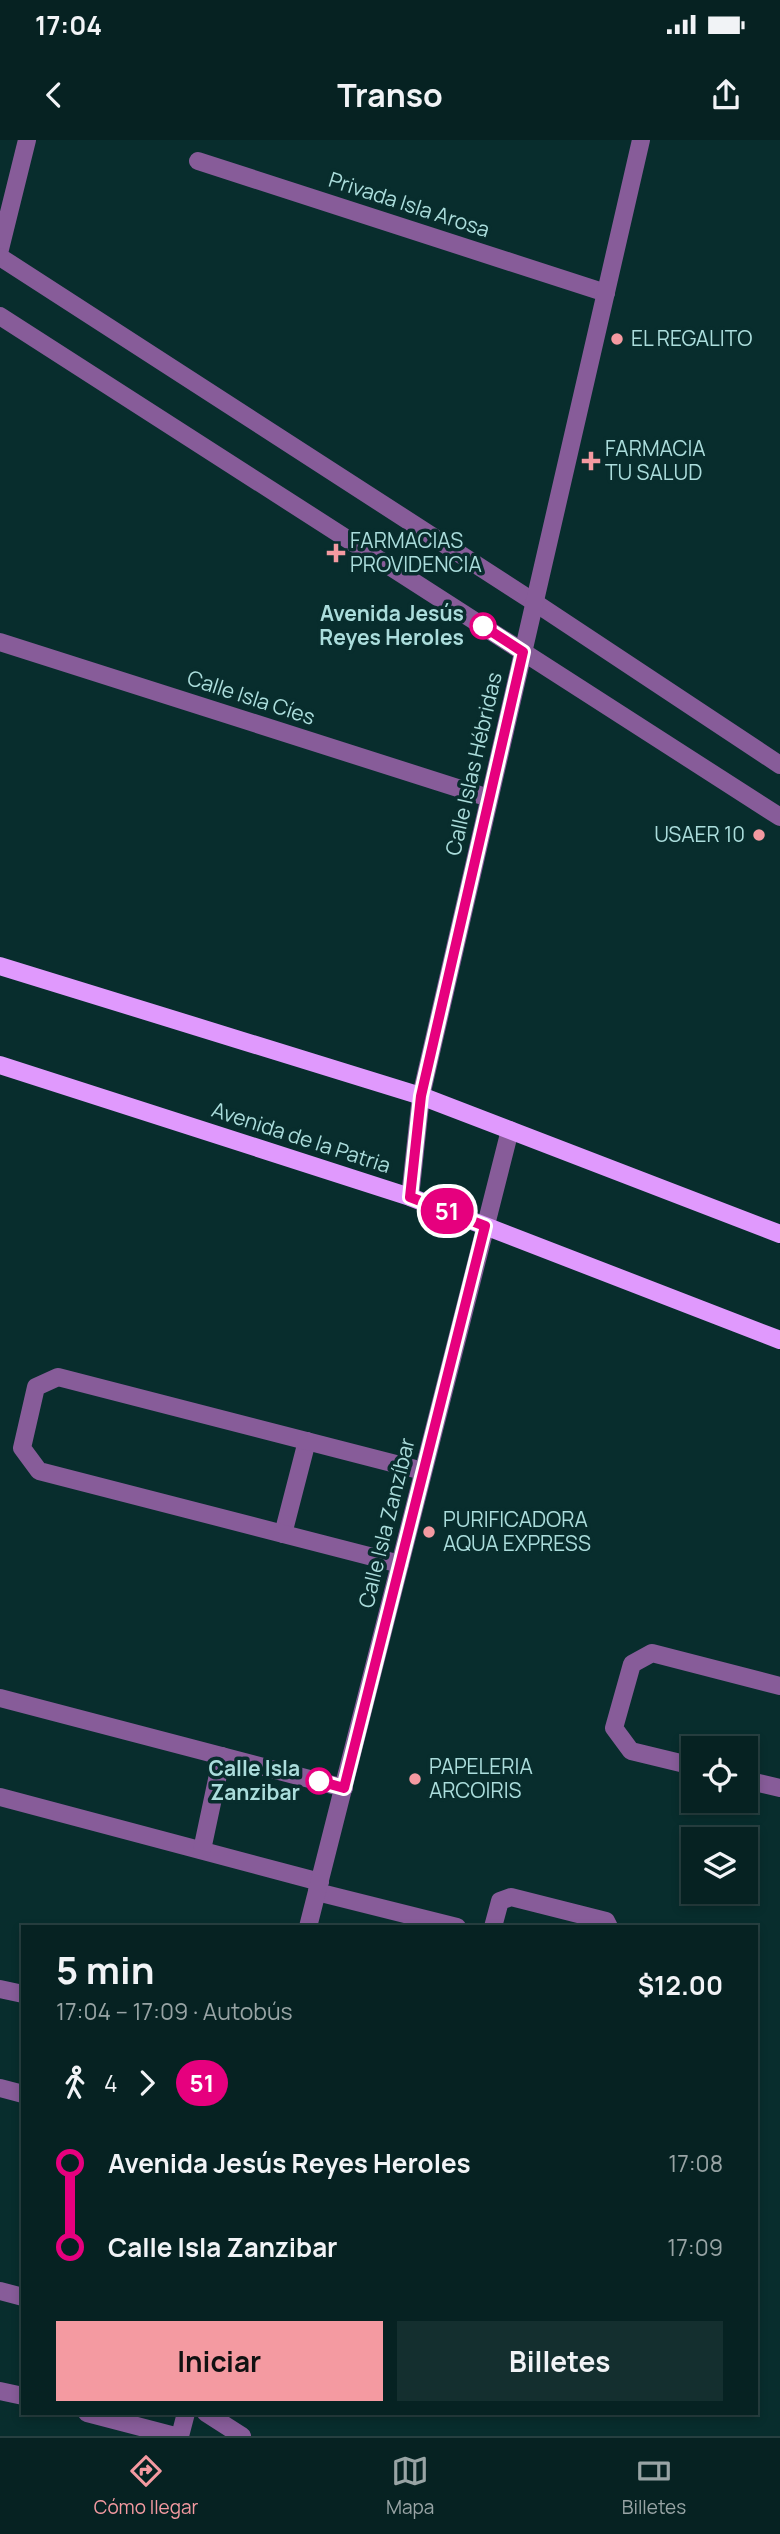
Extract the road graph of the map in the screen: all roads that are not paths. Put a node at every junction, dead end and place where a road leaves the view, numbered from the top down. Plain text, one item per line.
1 (27, 140) edge
2 (641, 140) edge
3 (198, 161) dead end
4 (0, 249) edge
5 (0, 257) edge
6 (606, 293) junction
7 (0, 316) edge
8 (534, 602) junction
9 (0, 642) edge
10 (523, 652) junction
11 (780, 765) edge
12 (489, 798) junction
13 (780, 817) edge
14 (0, 966) edge
15 (0, 1065) edge
16 (421, 1096) junction
17 (510, 1130) junction
18 (410, 1197) junction
19 (485, 1226) junction
20 (780, 1234) edge
21 (780, 1340) edge
22 (307, 1441) junction
23 (423, 1471) junction
24 (283, 1534) junction
25 (400, 1564) junction
26 (780, 1686) edge
27 (0, 1698) edge
28 (222, 1756) junction
29 (681, 1763) edge
30 (758, 1783) edge
31 (344, 1788) junction
32 (780, 1788) edge
33 (0, 1797) edge
34 (202, 1850) junction
35 (318, 1887) junction
36 (308, 1925) edge
37 (450, 1925) edge
38 (494, 1925) edge
39 (608, 1925) edge
40 (0, 1989) edge
41 (21, 1994) edge
42 (0, 2088) edge
43 (21, 2093) edge
44 (0, 2291) edge
45 (21, 2296) edge
46 (0, 2390) edge
47 (21, 2395) edge
48 (95, 2415) edge
49 (185, 2415) edge
50 (209, 2415) edge
51 (175, 2436) edge
52 (180, 2436) edge
53 (242, 2436) edge

1 - 4 street
2 - 6 street, Calle Islas Hébridas
3 - 6 street, Privada Isla Arosa
5 - 8 street
6 - 8 street, Calle Islas Hébridas
7 - 10 street
8 - 10 street, Calle Islas Hébridas
8 - 11 street
9 - 12 street, Calle Isla Cíes
10 - 12 street, Calle Islas Hébridas
10 - 13 street
12 - 16 street, Calle Islas Hébridas
14 - 16 main road
15 - 18 main road, Avenida de la Patria
16 - 17 main road
16 - 18 street, Calle Islas Hébridas
17 - 19 street, Calle Isla Zanzíbar
17 - 20 main road
18 - 19 main road, Avenida de la Patria
19 - 21 main road, Avenida de la Patria
19 - 23 street, Calle Isla Zanzíbar
22 - 23 street
22 - 24 street
22 - 24 street
23 - 25 street, Calle Isla Zanzíbar
24 - 25 street
25 - 31 street, Calle Isla Zanzíbar
26 - 29 street
27 - 28 street
28 - 31 street
28 - 34 street
30 - 32 street
31 - 35 street, Calle Isla Zanzíbar
33 - 34 street
34 - 35 street
35 - 36 street, Calle Isla Zanzíbar
35 - 37 street
38 - 39 street
40 - 41 street
42 - 43 street
44 - 45 street
46 - 47 street
48 - 51 street
49 - 52 street
50 - 53 street

